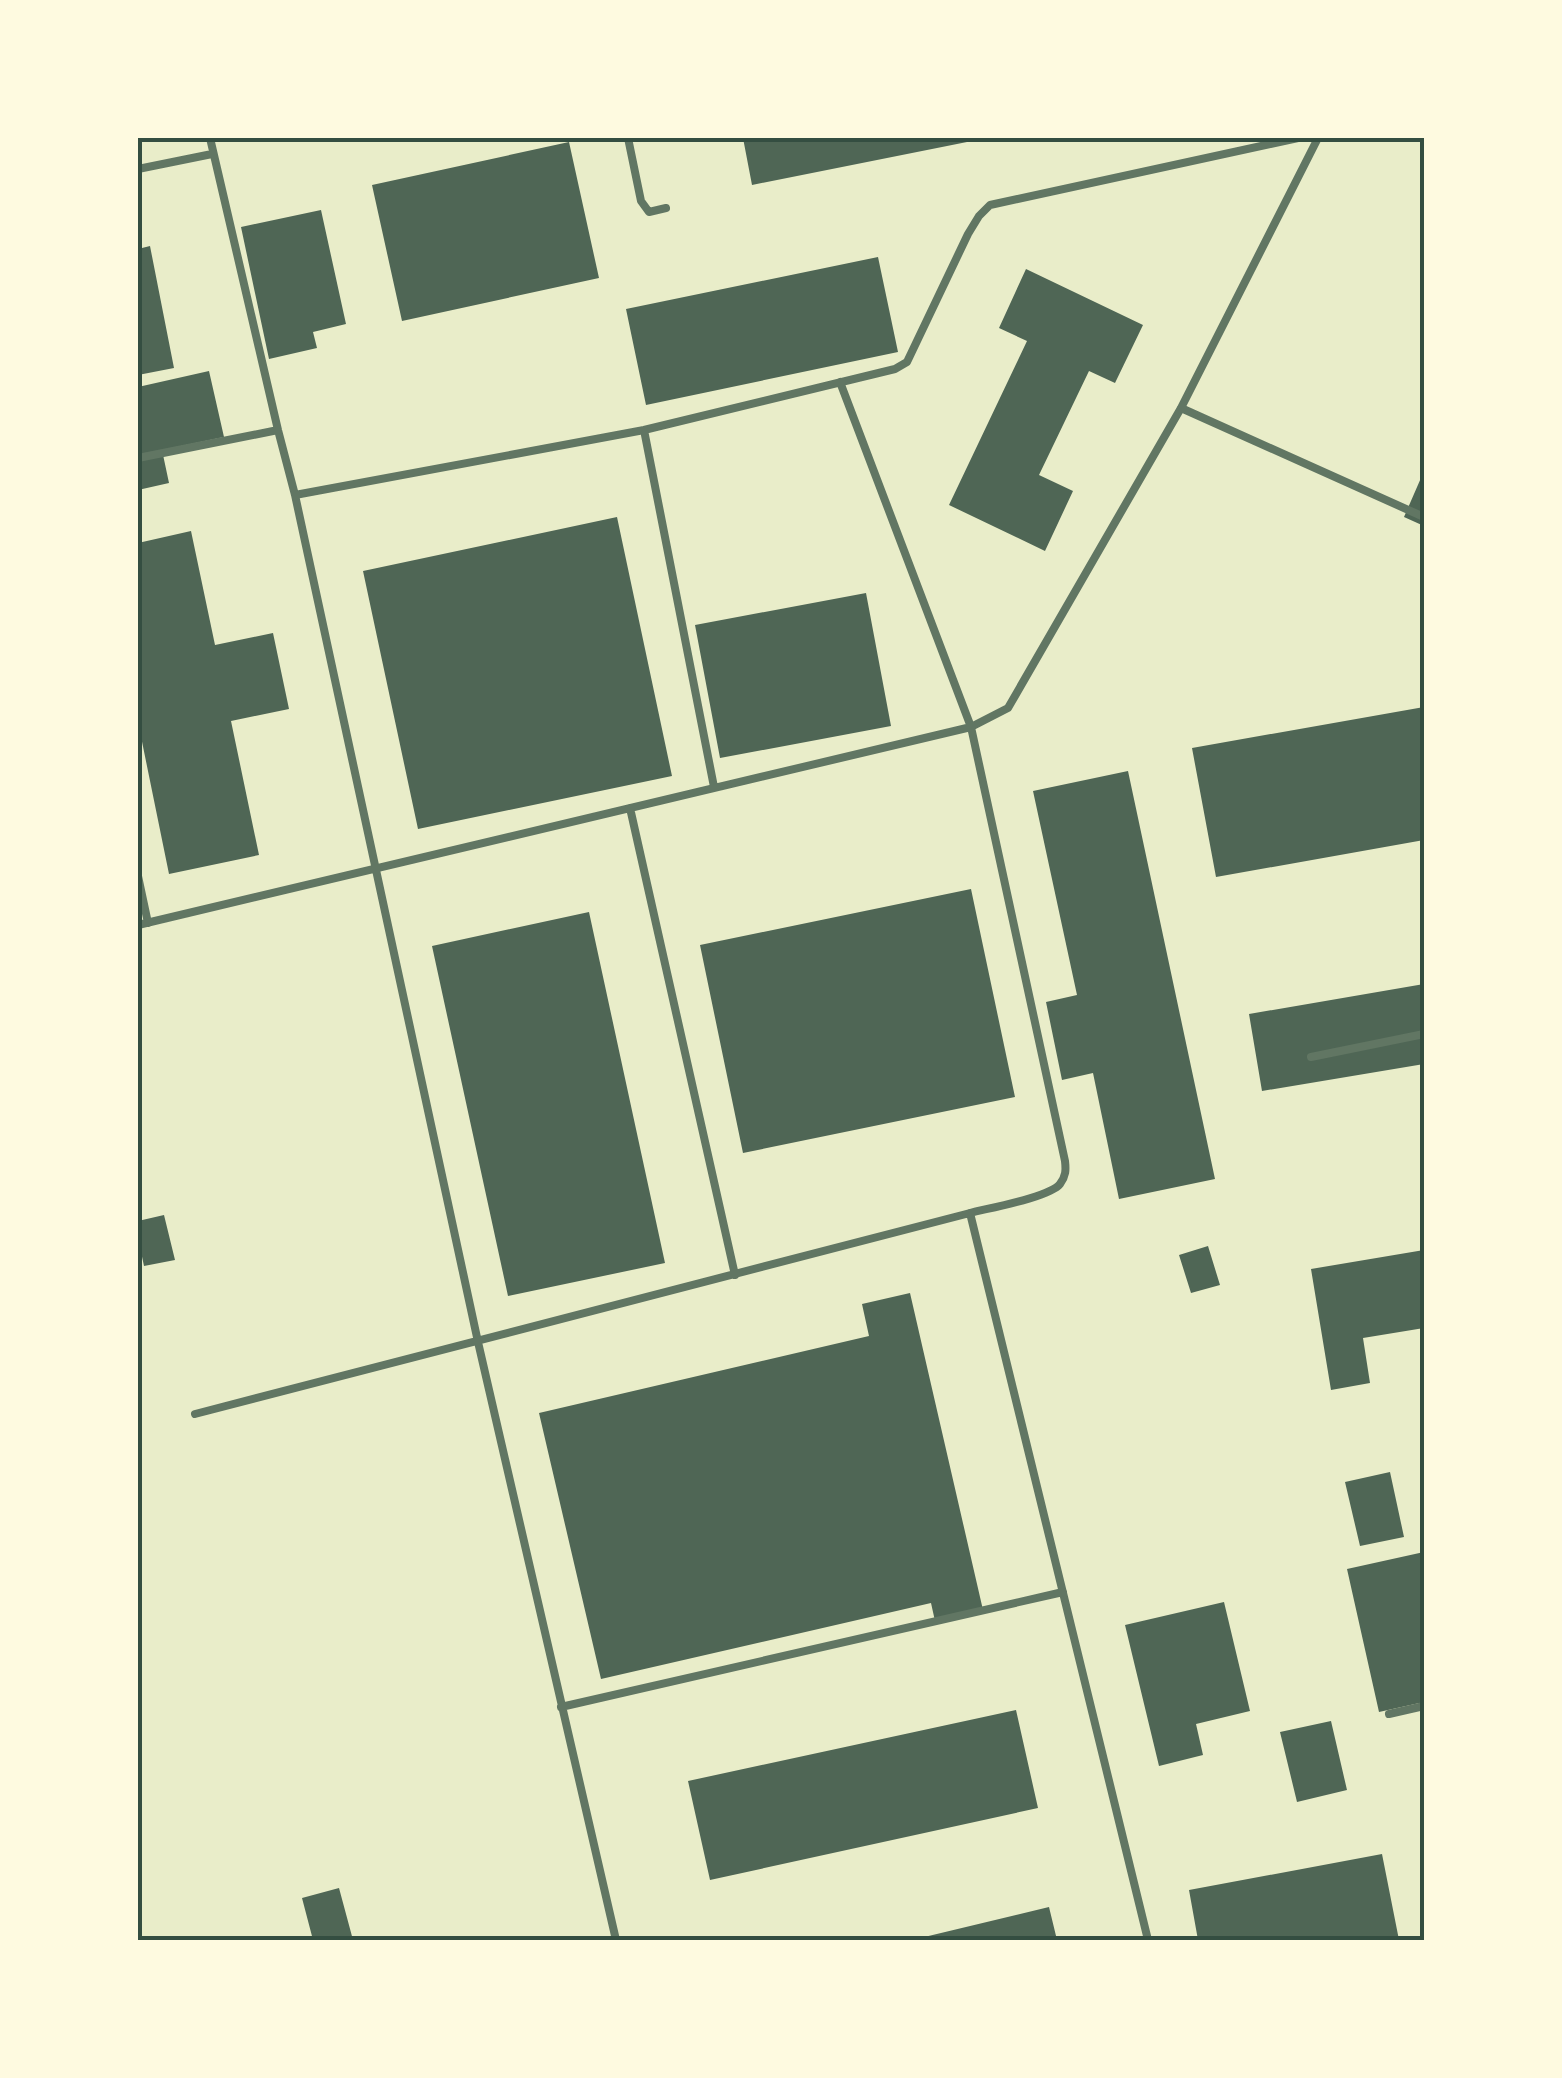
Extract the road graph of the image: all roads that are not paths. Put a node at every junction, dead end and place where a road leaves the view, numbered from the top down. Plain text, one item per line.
1 (210, 138) edge
2 (628, 138) edge
3 (1298, 138) edge
4 (1318, 138) edge
5 (212, 154) junction
6 (138, 169) edge
7 (666, 208) dead end
8 (840, 382) junction
9 (1180, 408) junction
10 (278, 430) junction
11 (644, 430) junction
12 (138, 458) edge
13 (296, 495) junction
14 (1424, 516) edge
15 (971, 727) junction
16 (714, 787) junction
17 (630, 808) junction
18 (375, 870) junction
19 (138, 876) edge
20 (142, 924) edge
21 (1424, 1034) edge
22 (1311, 1057) dead end
23 (970, 1213) junction
24 (735, 1275) junction
25 (478, 1342) junction
26 (195, 1414) dead end
27 (1062, 1592) junction
28 (1424, 1706) edge
29 (562, 1707) junction
30 (1389, 1714) dead end
31 (616, 1940) edge
32 (1148, 1940) edge

1 - 5 lane
2 - 7 lane
3 - 8 lane
4 - 9 lane
5 - 6 lane
5 - 10 lane
8 - 11 lane
8 - 15 lane
9 - 14 lane
9 - 15 lane
10 - 12 lane
10 - 13 lane
11 - 13 lane
11 - 16 lane
13 - 18 lane
15 - 16 lane
15 - 23 lane
16 - 17 lane
17 - 18 lane
17 - 24 lane
18 - 20 lane
18 - 25 lane
19 - 20 lane
21 - 22 lane
23 - 24 lane
23 - 27 lane
24 - 25 lane
25 - 26 lane
25 - 29 lane
27 - 29 lane
27 - 32 lane
28 - 30 lane
29 - 31 lane

